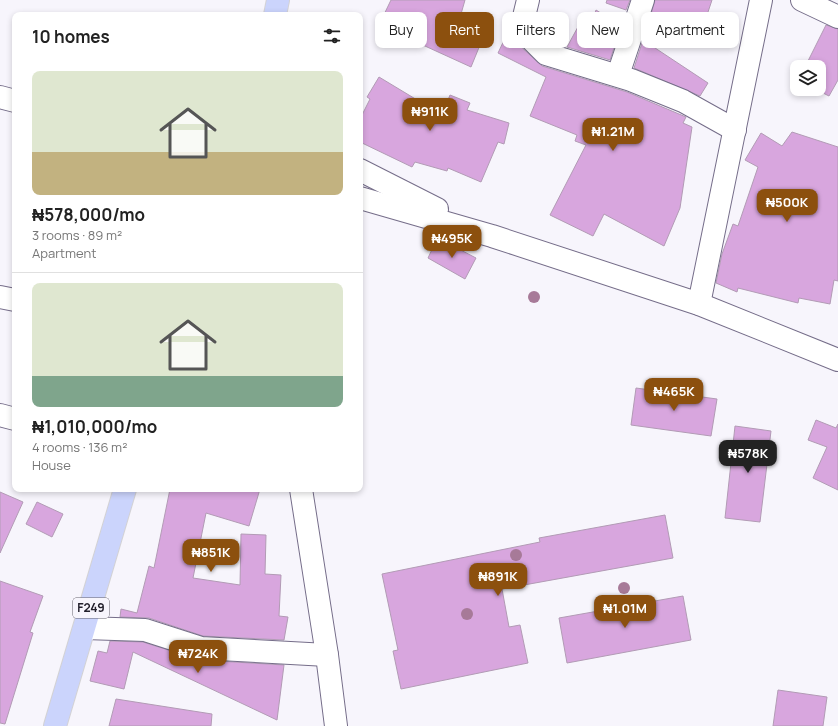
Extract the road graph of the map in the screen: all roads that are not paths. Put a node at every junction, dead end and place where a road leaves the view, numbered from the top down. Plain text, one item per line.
1 (278, 0) edge
2 (289, 0) edge
3 (528, 0) edge
4 (643, 0) edge
5 (762, 0) edge
6 (802, 0) edge
7 (276, 12) edge
8 (288, 12) edge
9 (838, 17) edge
10 (618, 75) junction
11 (0, 97) edge
12 (12, 100) edge
13 (0, 112) edge
14 (12, 115) edge
15 (735, 130) junction
16 (363, 172) edge
17 (363, 199) edge
18 (492, 236) junction
19 (0, 297) edge
20 (12, 299) edge
21 (699, 304) junction
22 (837, 357) edge
23 (0, 415) edge
24 (12, 418) edge
25 (124, 492) edge
26 (300, 492) edge
27 (85, 628) junction
28 (327, 655) junction
29 (55, 726) edge
30 (336, 726) edge

1 - 7 main road
2 - 8 main road
3 - 10 street
4 - 10 street
5 - 15 street
6 - 9 street
10 - 15 street
11 - 12 street
13 - 14 street
15 - 21 street
16 - 18 street
17 - 18 street
18 - 21 street
19 - 20 street
21 - 22 street
23 - 24 street
25 - 27 main road, F249
26 - 28 street
27 - 28 street
27 - 29 main road, F249
28 - 30 street

